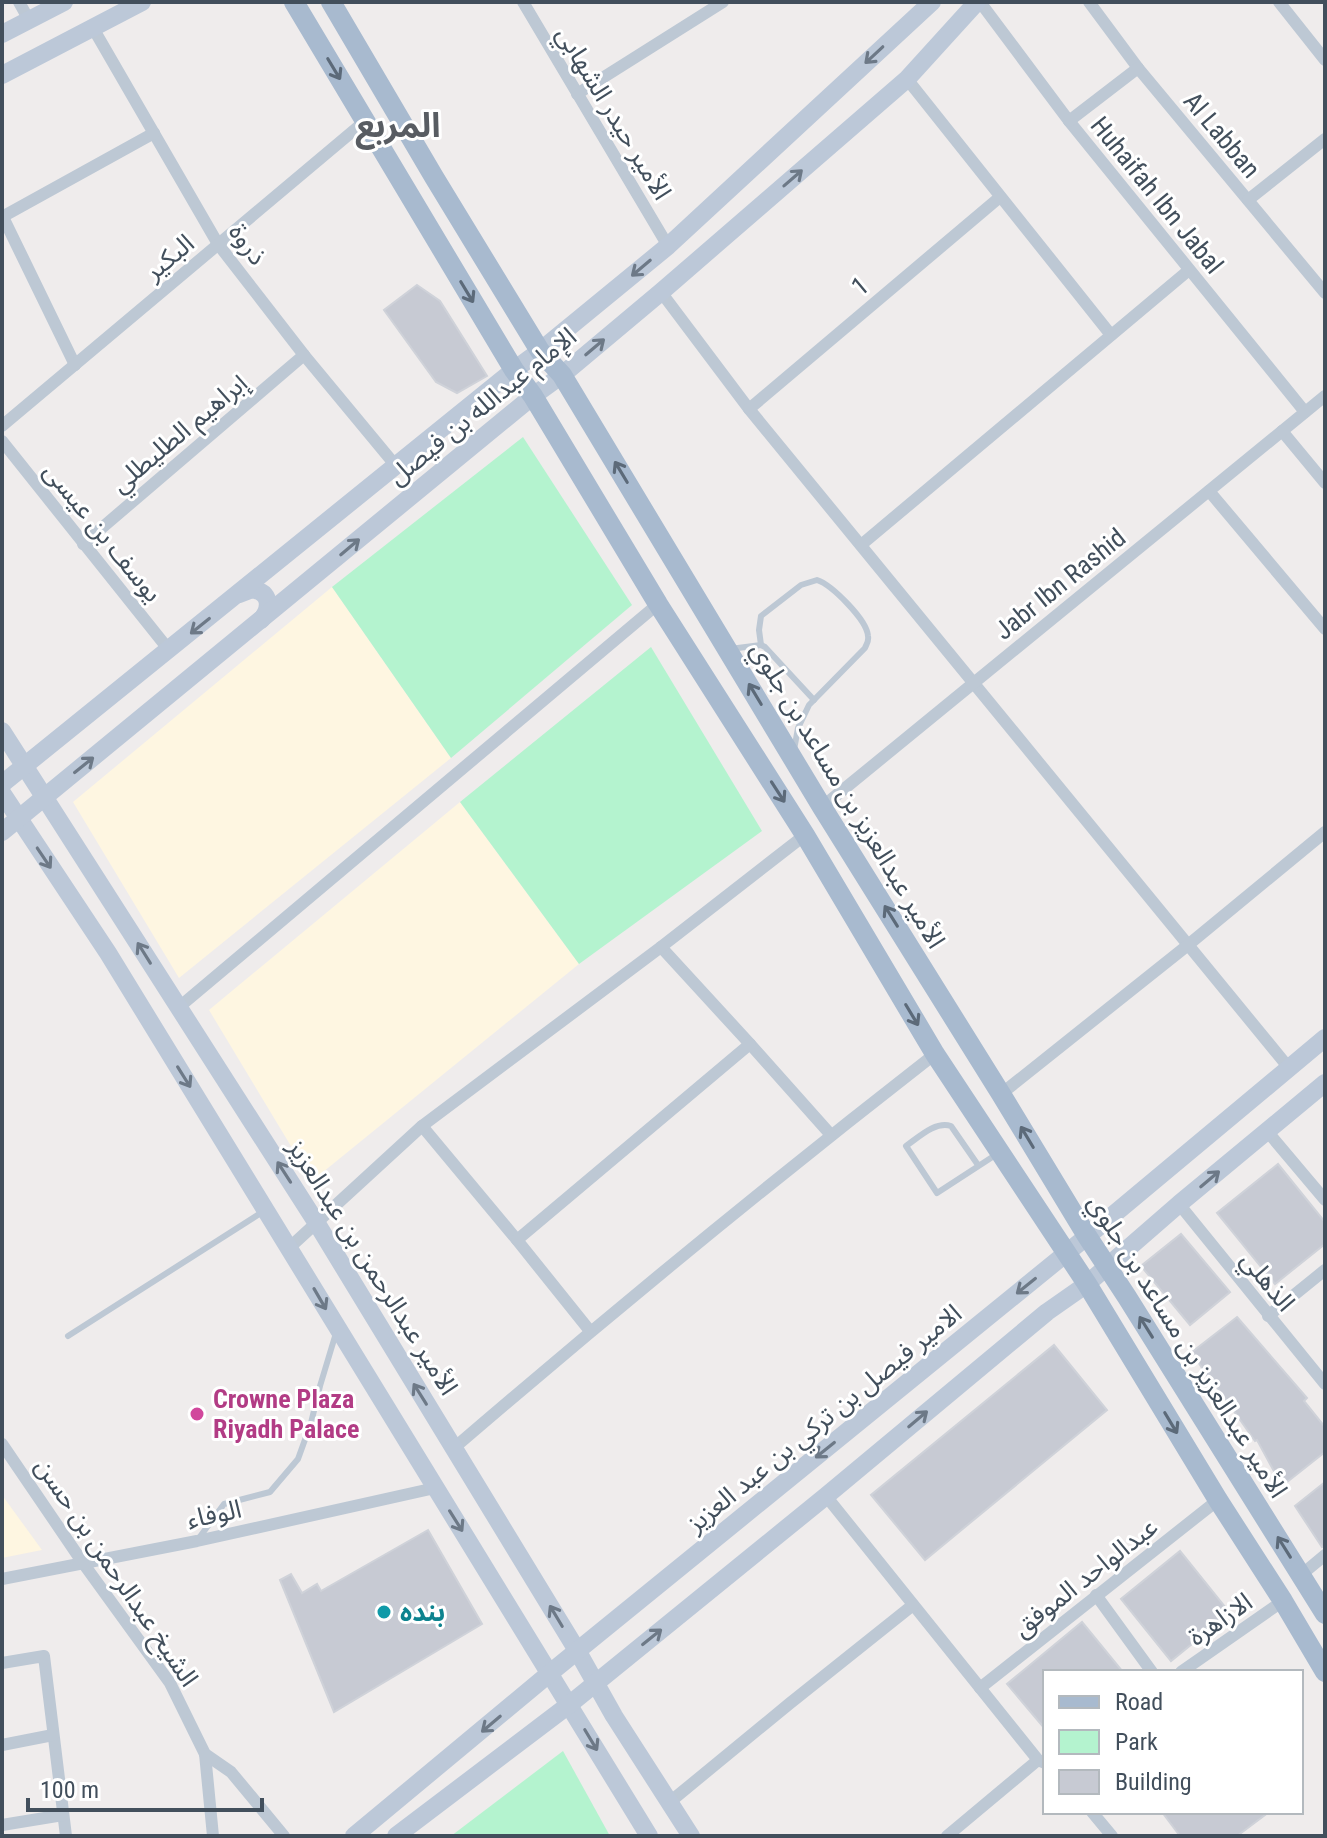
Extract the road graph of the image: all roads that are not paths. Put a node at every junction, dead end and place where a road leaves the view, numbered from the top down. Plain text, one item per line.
1 (19, 2) edge
2 (64, 2) edge
3 (142, 2) edge
4 (294, 2) edge
5 (331, 2) edge
6 (523, 2) edge
7 (723, 2) edge
8 (932, 2) edge
9 (979, 2) edge
10 (1089, 2) edge
11 (1279, 2) edge
12 (29, 20) junction
13 (93, 28) junction
14 (2, 34) edge
15 (1325, 60) edge
16 (1138, 68) junction
17 (2, 75) edge
18 (907, 79) junction
19 (577, 94) junction
20 (365, 121) junction
21 (1069, 121) junction
22 (154, 133) junction
23 (1325, 139) edge
24 (1000, 197) junction
25 (1248, 200) junction
26 (2, 217) edge
27 (218, 244) junction
28 (668, 246) junction
29 (1189, 270) junction
30 (661, 292) junction
31 (1325, 293) edge
32 (1111, 335) junction
33 (540, 351) junction
34 (304, 355) junction
35 (75, 365) junction
36 (514, 370) junction
37 (562, 375) junction
38 (533, 396) junction
39 (1325, 396) edge
40 (749, 409) junction
41 (1305, 412) junction
42 (2, 426) edge
43 (1282, 431) junction
44 (2, 441) edge
45 (396, 466) junction
46 (1325, 483) edge
47 (1209, 491) junction
48 (83, 544) junction
49 (299, 545) junction
50 (861, 545) junction
51 (324, 569) junction
52 (237, 596) junction
53 (658, 604) junction
54 (261, 620) junction
55 (1325, 629) edge
56 (761, 645) junction
57 (169, 650) junction
58 (728, 650) junction
59 (973, 683) junction
60 (814, 700) junction
61 (2, 731) edge
62 (793, 757) junction
63 (24, 766) junction
64 (2, 784) edge
65 (2, 793) edge
66 (45, 797) junction
67 (822, 807) junction
68 (18, 819) junction
69 (2, 832) edge
70 (1325, 832) edge
71 (805, 835) junction
72 (1188, 945) junction
73 (661, 947) junction
74 (178, 1008) junction
75 (1325, 1038) edge
76 (750, 1044) junction
77 (935, 1054) junction
78 (1289, 1068) junction
79 (1325, 1083) edge
80 (1001, 1094) junction
81 (422, 1126) junction
82 (1267, 1131) junction
83 (831, 1135) junction
84 (999, 1152) junction
85 (978, 1165) junction
86 (1325, 1200) edge
87 (1179, 1204) junction
88 (266, 1209) junction
89 (316, 1222) junction
90 (1087, 1236) junction
91 (517, 1240) junction
92 (289, 1248) junction
93 (1066, 1253) junction
94 (1107, 1266) junction
95 (1325, 1270) edge
96 (1087, 1284) junction
97 (1268, 1316) junction
98 (337, 1330) junction
99 (590, 1331) junction
100 (68, 1336) dead end
101 (1325, 1384) edge
102 (2, 1444) edge
103 (454, 1448) junction
104 (435, 1488) junction
105 (826, 1496) junction
106 (1218, 1500) junction
107 (197, 1541) junction
108 (1325, 1555) edge
109 (83, 1563) junction
110 (1301, 1575) junction
111 (2, 1579) edge
112 (1096, 1595) junction
113 (1283, 1601) junction
114 (913, 1605) junction
115 (1325, 1614) edge
116 (578, 1652) junction
117 (2, 1663) edge
118 (1151, 1670) edge
119 (1184, 1670) edge
120 (1325, 1672) edge
121 (550, 1673) junction
122 (595, 1683) junction
123 (980, 1688) junction
124 (570, 1704) junction
125 (53, 1735) junction
126 (2, 1745) edge
127 (205, 1754) junction
128 (1042, 1762) edge
129 (671, 1801) junction
130 (1094, 1814) edge
131 (63, 1815) junction
132 (2, 1825) edge
133 (66, 1836) edge
134 (213, 1836) edge
135 (284, 1836) edge
136 (354, 1836) edge
137 (396, 1836) edge
138 (649, 1836) edge
139 (691, 1836) edge
140 (947, 1836) edge
141 (1112, 1836) edge

1 - 12 street
2 - 12 street
3 - 13 street
4 -> 20 main road, الأمير عبدالعزيز بن مساعد بن جلوي
5 - 33 main road, الأمير عبدالعزيز بن مساعد بن جلوي
6 - 19 street, الأمير حيدر الشهابي
7 - 19 street
8 -> 28 street, الإمام عبدالله بن فيصل
9 - 18 street, الإمام عبدالله بن فيصل
9 - 21 street, Huhaifah Ibn Jabal
10 - 16 street, Al Labban
11 - 15 street
12 - 14 street
13 - 17 street
13 - 22 street, ذروة
16 - 21 street
16 - 25 street, Al Labban
18 - 24 street
30 -> 18 street, الإمام عبدالله بن فيصل
19 - 28 street, الأمير حيدر الشهابي
20 - 27 street, البكير
20 -> 36 main road, الأمير عبدالعزيز بن مساعد بن جلوي
21 - 29 street, Huhaifah Ibn Jabal
22 - 26 street
22 - 27 street, ذروة
23 - 25 street
24 - 32 street
24 - 40 street, 1
25 - 31 street, Al Labban
26 - 35 street
27 - 34 street, ذروة
27 - 35 street, البكير
28 -> 33 street, الإمام عبدالله بن فيصل
29 - 32 street
29 - 41 street, Huhaifah Ibn Jabal
37 -> 30 street, الإمام عبدالله بن فيصل
30 - 40 street
32 - 50 street
33 - 36 street, الإمام عبدالله بن فيصل
33 - 37 main road, الأمير عبدالعزيز بن مساعد بن جلوي
34 - 45 street, ذروة
34 - 48 street, إبراهيم الطليطلي
35 - 42 street, البكير
36 - 38 main road, الأمير عبدالعزيز بن مساعد بن جلوي
36 - 45 street, الإمام عبدالله بن فيصل
37 - 38 street, الإمام عبدالله بن فيصل
58 -> 37 main road, الأمير عبدالعزيز بن مساعد بن جلوي
51 -> 38 street, الإمام عبدالله بن فيصل
38 - 53 main road, الأمير عبدالعزيز بن مساعد بن جلوي
39 - 41 street, Jabr Ibn Rashid
40 - 50 street
41 - 43 street, Jabr Ibn Rashid
43 - 46 street
43 - 47 street, Jabr Ibn Rashid
44 - 48 street, يوسف بن عيسى
45 - 49 street, الإمام عبدالله بن فيصل
47 - 55 street
47 - 59 street, Jabr Ibn Rashid
48 - 57 street, يوسف بن عيسى
49 - 51 street
49 - 52 street, الإمام عبدالله بن فيصل
50 - 59 street
51 - 54 street, الإمام عبدالله بن فيصل
52 - 54 street
52 -> 57 street, الإمام عبدالله بن فيصل
53 -> 71 main road, الأمير عبدالعزيز بن مساعد بن جلوي
53 - 74 street
66 -> 54 street, الإمام عبدالله بن فيصل
56 - 58 lane
56 - 60 lane
56 - 60 lane
57 - 63 street, الإمام عبدالله بن فيصل
62 -> 58 main road, الأمير عبدالعزيز بن مساعد بن جلوي
59 - 67 street, Jabr Ibn Rashid
59 - 72 street
60 - 62 lane
61 - 63 street, الأمير عبدالرحمن بن عبدالعزيز
62 - 67 main road, الأمير عبدالعزيز بن مساعد بن جلوي
63 - 64 street, الإمام عبدالله بن فيصل
63 - 66 street, الأمير عبدالرحمن بن عبدالعزيز
65 - 68 street
66 - 68 street, الإمام عبدالله بن فيصل
74 -> 66 street, الأمير عبدالرحمن بن عبدالعزيز
80 -> 67 main road, الأمير عبدالعزيز بن مساعد بن جلوي
68 - 69 street, الإمام عبدالله بن فيصل
68 -> 88 street
70 - 72 street
71 - 73 street
71 -> 77 main road, الأمير عبدالعزيز بن مساعد بن جلوي
72 - 78 street
72 - 80 street
73 - 76 street
73 - 81 street
89 -> 74 street, الأمير عبدالرحمن بن عبدالعزيز
75 - 78 street, الامير فيصل بن تركي بن عبد العزيز
76 - 83 street
76 - 91 street
77 - 83 street
77 - 84 main road, الأمير عبدالعزيز بن مساعد بن جلوي
78 - 90 street, الامير فيصل بن تركي بن عبد العزيز
79 - 82 street
90 -> 80 main road, الأمير عبدالعزيز بن مساعد بن جلوي
81 - 89 street
81 - 91 street
82 - 86 street
87 -> 82 street
83 - 99 street
84 - 85 lane
84 - 93 main road, الأمير عبدالعزيز بن مساعد بن جلوي
85 - 85 lane
87 - 94 street
87 - 97 street, الذهلي
88 - 92 street
88 - 100 lane
89 - 92 street
103 -> 89 street, الأمير عبدالرحمن بن عبدالعزيز
90 - 93 street, الامير فيصل بن تركي بن عبد العزيز
90 - 94 main road, الأمير عبدالعزيز بن مساعد بن جلوي
91 - 99 street
92 -> 98 street
93 - 96 main road, الأمير عبدالعزيز بن مساعد بن جلوي
93 -> 116 street, الامير فيصل بن تركي بن عبد العزيز
94 - 96 street
110 -> 94 main road, الأمير عبدالعزيز بن مساعد بن جلوي
95 - 97 street
105 -> 96 street
96 -> 106 main road, الأمير عبدالعزيز بن مساعد بن جلوي
97 - 101 street, الذهلي
98 - 104 street
98 - 107 lane
99 - 103 street
102 - 109 street, الشيخ عبدالرحمن بن حسن
116 -> 103 street, الأمير عبدالرحمن بن عبدالعزيز
104 - 107 street, الوفاء
104 -> 121 street
105 - 114 street
122 -> 105 street
106 - 112 street, عبدالواحد الموفق
106 - 113 main road, الأمير عبدالعزيز بن مساعد بن جلوي
107 - 109 street, الوفاء
108 - 110 street
109 - 111 street, الوفاء
109 - 127 street, الشيخ عبدالرحمن بن حسن
110 - 115 main road, الأمير عبدالعزيز بن مساعد بن جلوي
112 - 118 street
112 - 123 street, عبدالواحد الموفق
113 - 119 street, الازاهرة
113 - 120 main road, الأمير عبدالعزيز بن مساعد بن جلوي
114 - 123 street
114 - 129 street
116 - 121 street, الامير فيصل بن تركي بن عبد العزيز
116 - 122 street, الأمير عبدالرحمن بن عبدالعزيز
117 - 125 street
121 - 124 street
121 -> 136 street, الامير فيصل بن تركي بن عبد العزيز
122 - 124 street
122 - 129 street, الأمير عبدالرحمن بن عبدالعزيز
123 - 128 street
124 - 137 street
124 -> 138 street
125 - 126 street
125 - 131 street
127 - 134 street
127 - 135 street, الشيخ عبدالرحمن بن حسن
128 - 140 street
129 - 139 street, الأمير عبدالرحمن بن عبدالعزيز
130 - 141 street
131 - 132 street
131 - 133 street

